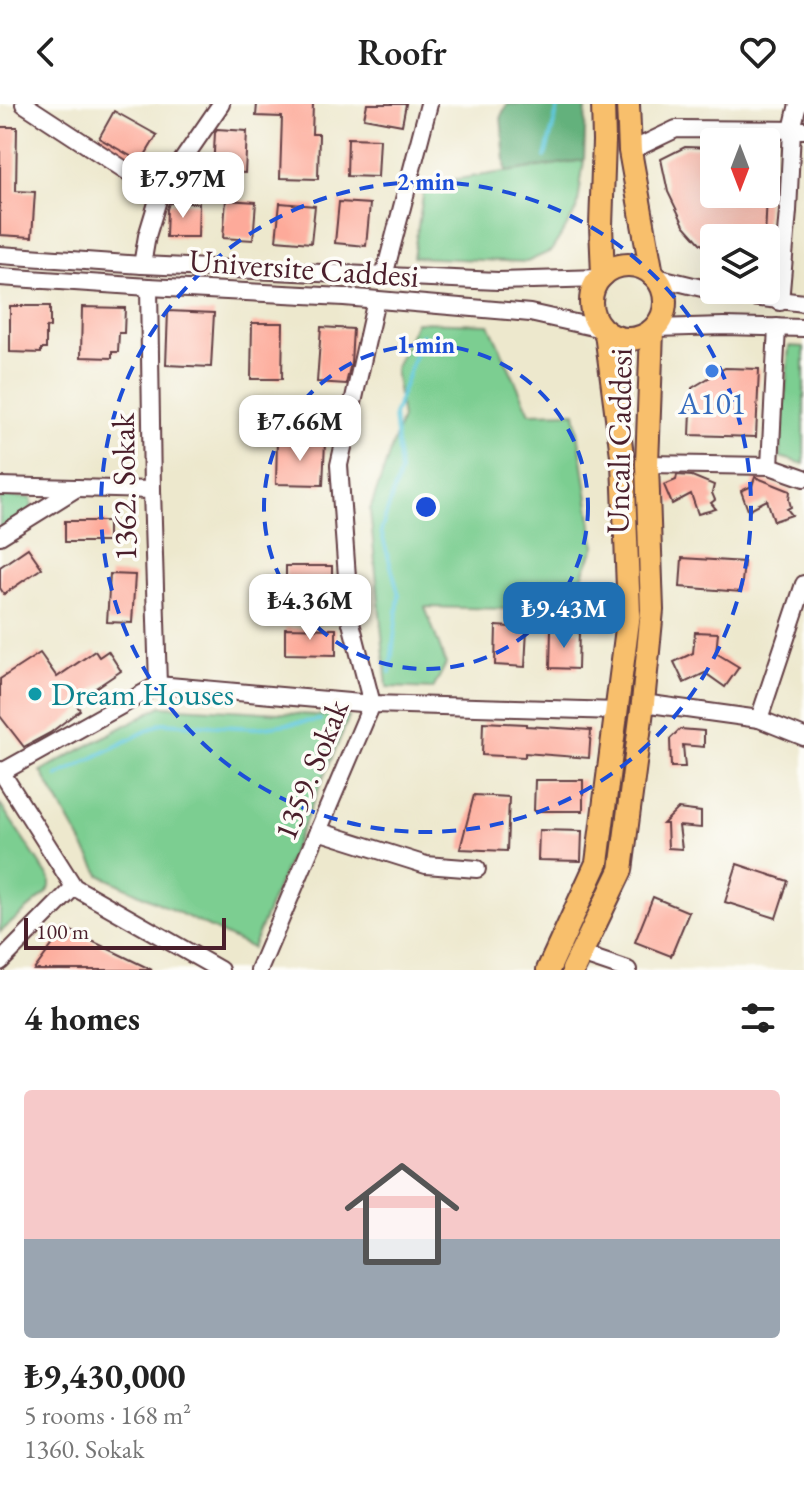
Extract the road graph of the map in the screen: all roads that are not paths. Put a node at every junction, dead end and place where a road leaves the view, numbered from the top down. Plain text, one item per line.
1 (24, 104) edge
2 (221, 104) edge
3 (429, 104) edge
4 (603, 104) edge
5 (628, 104) edge
6 (798, 104) edge
7 (798, 130) edge
8 (630, 151) junction
9 (160, 193) junction
10 (0, 255) edge
11 (142, 265) junction
12 (384, 276) junction
13 (602, 276) junction
14 (654, 276) junction
15 (0, 277) edge
16 (149, 287) junction
17 (700, 287) edge
18 (376, 300) junction
19 (780, 302) joint
20 (804, 303) edge
21 (777, 327) junction
22 (804, 328) edge
23 (654, 330) junction
24 (604, 331) junction
25 (647, 464) junction
26 (770, 466) junction
27 (804, 478) edge
28 (0, 486) edge
29 (78, 487) junction
30 (152, 490) junction
31 (0, 536) edge
32 (804, 584) edge
33 (158, 685) junction
34 (643, 703) junction
35 (372, 704) junction
36 (618, 711) junction
37 (759, 719) junction
38 (804, 737) edge
39 (1, 771) edge
40 (318, 831) junction
41 (477, 869) dead end
42 (74, 887) junction
43 (0, 962) edge
44 (577, 962) edge
45 (220, 970) edge
46 (259, 970) edge
47 (548, 970) edge
48 (628, 970) edge

1 - 9 street
2 - 9 street
3 - 12 street
4 - 13 main road
5 - 8 main road
6 - 7 street
7 - 8 street
7 - 19 street
8 - 14 main road
9 - 11 street
10 - 11 street, Universite Caddesi
11 - 12 street, Universite Caddesi
12 - 13 street, Universite Caddesi
13 - 14 main road
13 - 24 main road
14 - 17 street
14 - 23 main road
15 - 16 street, Universite Caddesi
16 - 18 street, Universite Caddesi
16 - 30 street, 1362. Sokak
18 - 24 street, Universite Caddesi
18 - 35 street, 1359. Sokak
19 - 20 street
21 - 22 street
21 - 23 street
21 - 26 street
23 - 24 main road
23 - 25 main road, Uncalı Caddesi
24 - 36 main road, Uncalı Caddesi
25 - 26 street
25 - 34 main road, Uncalı Caddesi
26 - 27 street
28 - 29 street
29 - 30 street
29 - 31 street
30 - 33 street, 1362. Sokak
32 - 37 street
33 - 35 street
33 - 39 street
34 - 37 street
34 - 44 main road, Uncalı Caddesi
35 - 36 street
35 - 40 street, 1359. Sokak
36 - 47 main road, Uncalı Caddesi
37 - 38 street
39 - 42 street
40 - 41 street
40 - 46 street, 1359. Sokak
42 - 43 street
42 - 45 street
44 - 48 street

